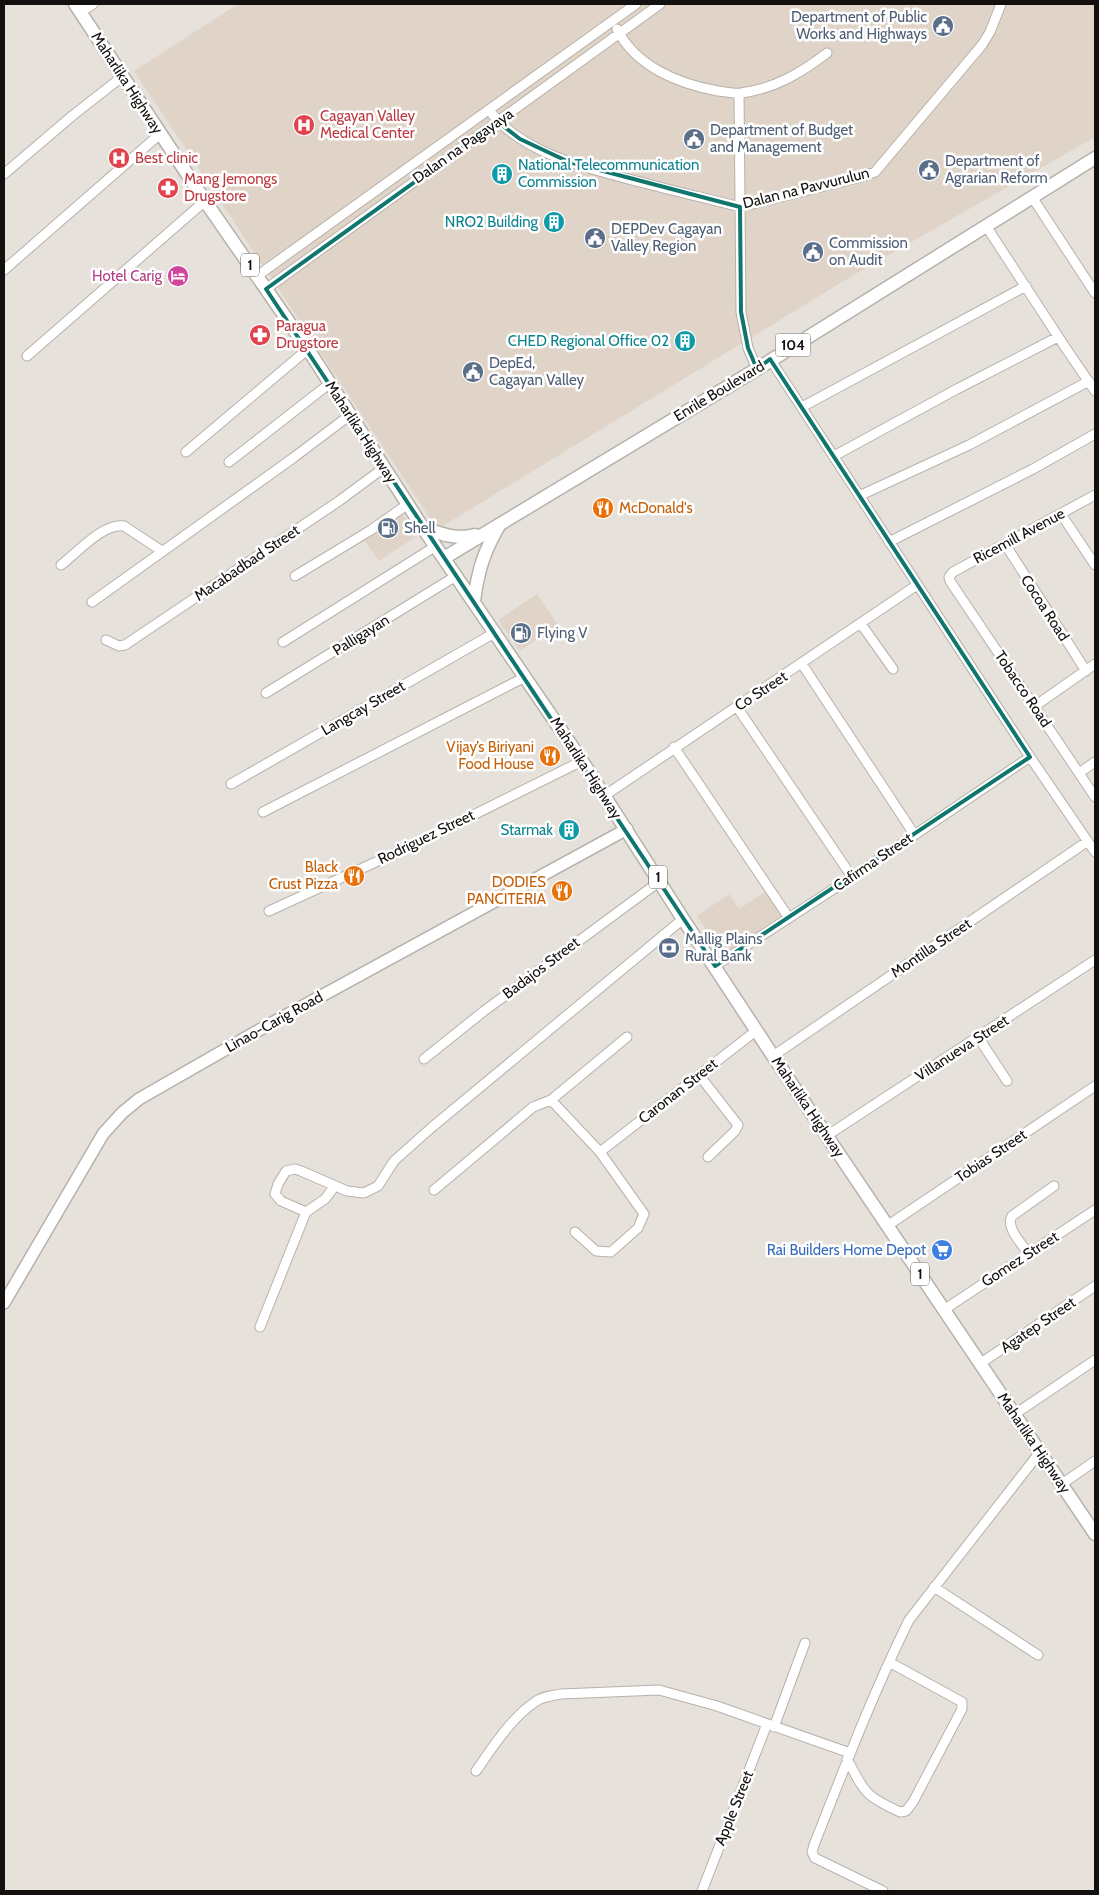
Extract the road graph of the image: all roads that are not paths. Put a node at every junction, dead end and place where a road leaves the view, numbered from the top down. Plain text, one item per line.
1 (93, 4) edge
2 (636, 4) edge
3 (660, 4) edge
4 (1001, 4) edge
5 (78, 8) edge
6 (613, 21) junction
7 (619, 33) junction
8 (827, 53) dead end
9 (123, 76) junction
10 (739, 94) junction
11 (489, 110) junction
12 (498, 122) junction
13 (160, 134) junction
14 (1095, 158) edge
15 (4, 174) edge
16 (1032, 197) junction
17 (205, 201) junction
18 (740, 207) junction
19 (986, 226) junction
20 (4, 270) edge
21 (257, 276) junction
22 (1026, 286) junction
23 (266, 289) junction
24 (1095, 294) edge
25 (1058, 337) junction
26 (308, 350) junction
27 (27, 356) dead end
28 (770, 359) junction
29 (757, 369) junction
30 (1089, 381) junction
31 (329, 384) junction
32 (1095, 390) edge
33 (802, 408) junction
34 (350, 415) junction
35 (1095, 434) edge
36 (186, 452) dead end
37 (834, 456) junction
38 (229, 462) dead end
39 (385, 467) junction
40 (1095, 495) edge
41 (859, 496) junction
42 (408, 504) junction
43 (1061, 514) junction
44 (502, 522) junction
45 (423, 528) junction
46 (489, 530) junction
47 (889, 542) junction
48 (1005, 544) junction
49 (436, 546) junction
50 (162, 551) junction
51 (444, 558) junction
52 (61, 565) dead end
53 (1095, 565) edge
54 (295, 576) dead end
55 (456, 576) junction
56 (950, 581) joint
57 (917, 585) junction
58 (474, 601) junction
59 (92, 602) dead end
60 (861, 624) junction
61 (496, 632) junction
62 (106, 640) dead end
63 (283, 642) dead end
64 (802, 664) junction
65 (1095, 664) edge
66 (892, 669) dead end
67 (1086, 671) junction
68 (525, 677) junction
69 (266, 693) dead end
70 (1035, 706) junction
71 (737, 707) junction
72 (674, 747) junction
73 (1030, 757) junction
74 (582, 761) junction
75 (1095, 762) edge
76 (1079, 773) junction
77 (231, 784) dead end
78 (604, 796) junction
79 (1095, 797) edge
80 (263, 812) dead end
81 (627, 829) junction
82 (914, 834) junction
83 (1088, 841) junction
84 (1095, 852) edge
85 (852, 877) junction
86 (660, 881) junction
87 (269, 911) dead end
88 (788, 918) junction
89 (683, 919) junction
90 (1095, 960) edge
91 (715, 966) junction
92 (757, 1030) junction
93 (627, 1037) dead end
94 (978, 1037) junction
95 (774, 1056) junction
96 (424, 1059) dead end
97 (699, 1075) junction
98 (1006, 1081) dead end
99 (1095, 1086) edge
100 (551, 1100) junction
101 (828, 1135) junction
102 (600, 1152) junction
103 (708, 1157) dead end
104 (335, 1186) junction
105 (1054, 1186) dead end
106 (434, 1190) dead end
107 (1095, 1210) edge
108 (306, 1212) junction
109 (887, 1226) junction
110 (575, 1232) dead end
111 (1028, 1253) junction
112 (1095, 1286) edge
113 (4, 1303) edge
114 (945, 1309) junction
115 (260, 1327) dead end
116 (1095, 1360) edge
117 (982, 1365) junction
118 (1014, 1414) junction
119 (1040, 1452) junction
120 (1095, 1461) edge
121 (1062, 1484) junction
122 (1095, 1534) edge
123 (934, 1587) junction
124 (805, 1643) dead end
125 (1038, 1655) dead end
126 (889, 1662) junction
127 (771, 1726) junction
128 (849, 1756) junction
129 (476, 1771) dead end
130 (702, 1891) edge
131 (883, 1891) edge

1 - 5 street
2 - 6 street, Dalan na Pagayaya
3 - 7 street, Dalan na Pagayaya
4 - 18 street, Dalan na Pavvurulun
5 - 9 highway, Maharlika Highway / 1
6 - 7 street
6 - 11 street, Dalan na Pagayaya
7 - 10 street
7 - 12 street, Dalan na Pagayaya
8 - 10 street
9 - 13 highway, Maharlika Highway / 1
9 - 15 street
10 - 18 street
11 - 12 street, Dalan na Pavvurulun
11 - 21 street, Dalan na Pagayaya
12 - 18 street, Dalan na Pavvurulun
12 - 23 street, Dalan na Pagayaya
13 - 17 highway, Maharlika Highway / 1
13 - 20 street
14 - 16 highway, Enrile Boulevard / 104
16 - 19 highway, Enrile Boulevard / 104
16 - 24 street
17 - 21 highway, Maharlika Highway / 1
17 - 27 street
18 - 29 street
19 - 22 street
19 - 28 highway, Enrile Boulevard / 104
21 - 23 highway, Maharlika Highway / 1
22 - 25 street
22 - 33 street
23 - 26 highway, Maharlika Highway / 1
25 - 30 street
25 - 37 street
26 - 31 highway, Maharlika Highway / 1
26 - 36 street
28 - 29 highway, Enrile Boulevard / 104
28 - 33 street
29 - 44 highway, Enrile Boulevard / 104
30 - 32 street
30 - 41 street
31 - 34 highway, Maharlika Highway / 1
31 - 38 street
33 - 37 street
34 - 39 highway, Maharlika Highway / 1
34 - 50 street
35 - 47 street
37 - 41 street
39 - 42 highway, Maharlika Highway / 1
39 - 62 street, Macabadbad Street
40 - 43 street, Ricemill Avenue
41 - 47 street
42 - 45 highway, Maharlika Highway / 1
42 - 54 street
43 - 48 street, Ricemill Avenue
43 - 53 street
44 - 46 highway, Enrile Boulevard / 104
44 - 58 highway
45 - 46 highway
45 - 49 highway, Maharlika Highway / 1
46 - 51 highway, Enrile Boulevard / 104
47 - 57 street
48 - 56 street, Ricemill Avenue
48 - 67 street, Cocoa Road
49 - 51 highway, Maharlika Highway / 1
49 - 63 street
50 - 52 street
50 - 59 street
51 - 55 highway, Maharlika Highway / 1
55 - 58 highway, Maharlika Highway / 1
55 - 69 street, Palligayan
56 - 70 street, Tobacco Road
57 - 60 street, Co Street
57 - 73 street
58 - 61 highway, Maharlika Highway / 1
60 - 64 street, Co Street
60 - 66 street
61 - 68 highway, Maharlika Highway / 1
61 - 77 street, Langcay Street
64 - 71 street, Co Street
64 - 82 street
65 - 67 street
67 - 70 street
68 - 74 highway, Maharlika Highway / 1
68 - 80 street
70 - 76 street, Tobacco Road
71 - 72 street, Co Street
71 - 85 street
72 - 78 street, Co Street
72 - 88 street
73 - 82 street, Cafirma Street
73 - 83 street
74 - 78 highway, Maharlika Highway / 1
74 - 87 street, Rodriguez Street
75 - 76 street
76 - 79 street, Tobacco Road
78 - 81 highway, Maharlika Highway / 1
81 - 86 highway, Maharlika Highway / 1
81 - 113 main road, Linao-Carig Road
82 - 85 street, Cafirma Street
83 - 84 street
83 - 95 street, Montilla Street
85 - 88 street, Cafirma Street
86 - 89 highway, Maharlika Highway / 1
86 - 96 street, Badajos Street
88 - 91 street, Cafirma Street
89 - 91 highway, Maharlika Highway / 1
89 - 104 street
90 - 94 street, Villanueva Street
91 - 92 highway, Maharlika Highway / 1
92 - 95 highway, Maharlika Highway / 1
92 - 97 street, Caronan Street
93 - 100 street
94 - 98 street
94 - 101 street, Villanueva Street
95 - 101 highway, Maharlika Highway / 1
97 - 102 street, Caronan Street
97 - 103 street
99 - 109 street, Tobias Street
100 - 102 street
100 - 106 street
101 - 109 highway, Maharlika Highway / 1
102 - 110 street
104 - 108 street
104 - 108 street
105 - 111 street
107 - 111 street, Gomez Street
108 - 115 street
109 - 114 highway, Maharlika Highway / 1
111 - 114 street, Gomez Street
112 - 117 street, Agatep Street
114 - 117 highway, Maharlika Highway / 1
116 - 118 street
117 - 118 highway, Maharlika Highway / 1
118 - 119 highway, Maharlika Highway / 1
119 - 121 highway, Maharlika Highway / 1
119 - 123 street
120 - 121 street
121 - 122 highway, Maharlika Highway / 1
123 - 125 street
123 - 126 street
124 - 127 street, Apple Street
126 - 128 street
126 - 128 street
127 - 128 street
127 - 129 street
127 - 130 street, Apple Street
128 - 131 street

